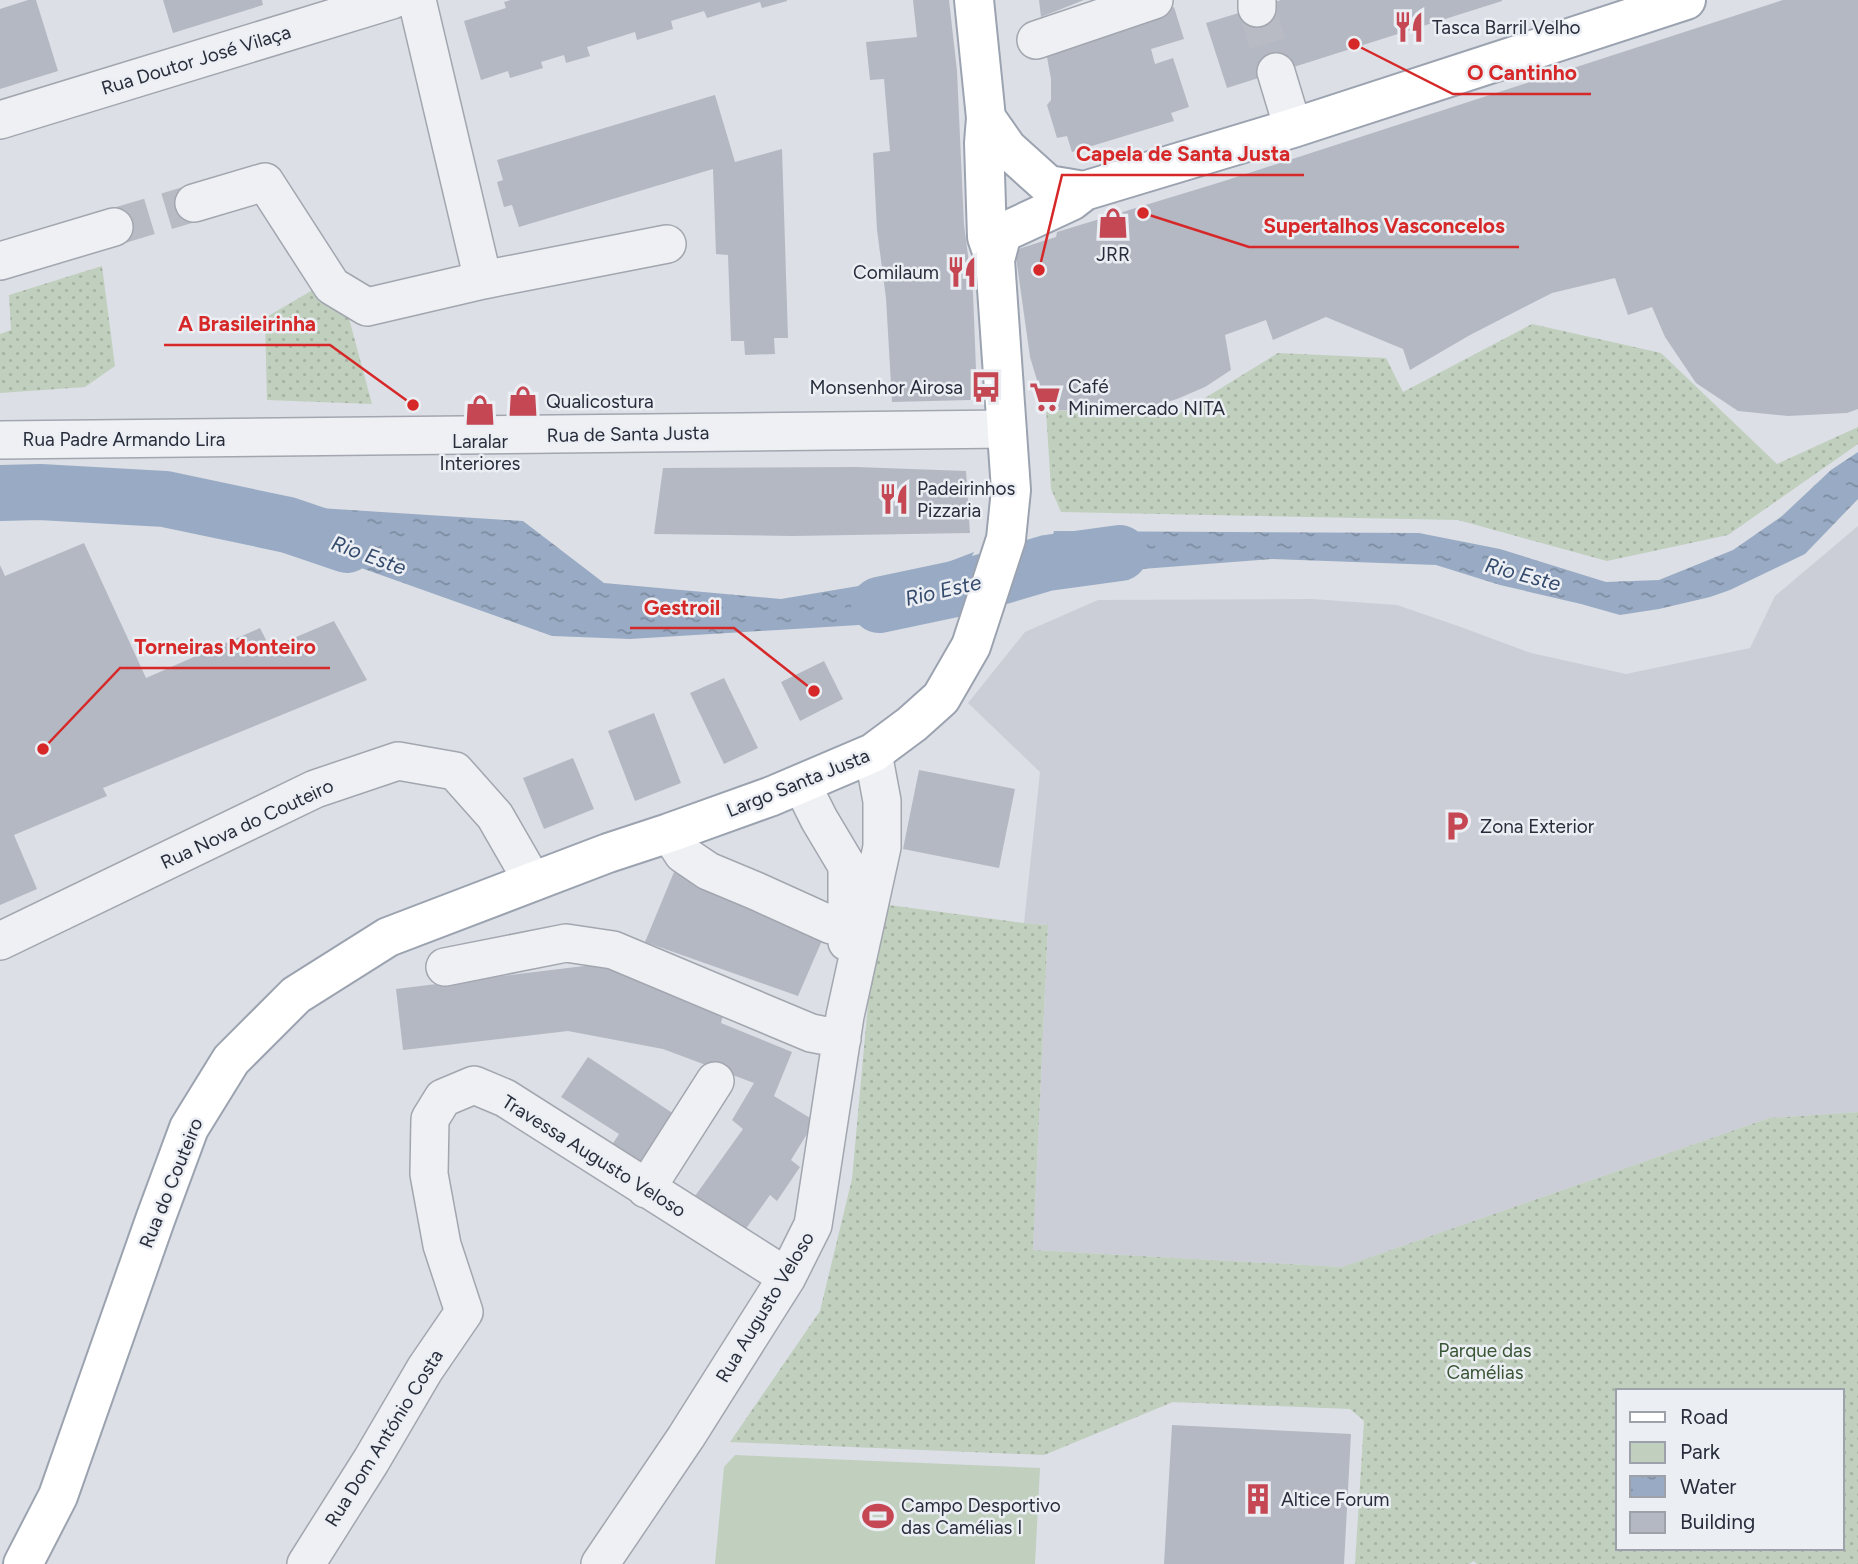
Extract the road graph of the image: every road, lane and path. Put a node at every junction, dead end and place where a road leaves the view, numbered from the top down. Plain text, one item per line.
1 (392, 0) edge
2 (417, 0) edge
3 (974, 0) edge
4 (1154, 0) edge
5 (1686, 0) edge
6 (1036, 40) dead end
7 (1276, 72) tunnel mouth
8 (986, 118) junction
9 (0, 120) edge
10 (1293, 128) junction
11 (1084, 191) junction
12 (194, 204) tunnel mouth
13 (114, 228) tunnel mouth
14 (667, 244) dead end
15 (995, 260) junction
16 (0, 261) edge
17 (483, 280) junction
18 (1007, 429) junction
19 (248, 438) joint
20 (0, 440) edge
21 (873, 753) junction
22 (802, 785) junction
23 (669, 833) junction
24 (533, 882) junction
25 (847, 915) junction
26 (0, 941) edge
27 (445, 967) dead end
28 (844, 1028) junction
29 (715, 1081) dead end
30 (646, 1189) junction
31 (787, 1277) junction
32 (464, 1312) joint
33 (23, 1564) edge
34 (306, 1564) edge
35 (600, 1564) edge

1 - 9 street, Rua Doutor José Vilaça
2 - 17 street
3 - 8 main road, Largo Santa Justa
4 - 6 street
5 - 10 main road
7 - 10 street
8 - 11 main road
8 - 15 main road, Largo Santa Justa
10 - 11 main road
11 - 15 main road
12 - 17 street
13 - 16 street
14 - 17 street
15 - 18 main road, Largo Santa Justa
18 - 19 street, Rua de Santa Justa
18 - 21 main road, Largo Santa Justa
19 - 20 street, Rua Padre Armando Lira
21 - 22 main road, Largo Santa Justa
21 - 28 street, Rua Augusto Veloso
22 - 23 main road, Largo Santa Justa
22 - 25 street, Rua Augusto Veloso
23 - 24 main road, Largo Santa Justa
23 - 25 street
24 - 26 street, Rua Nova do Couteiro
24 - 33 main road, Rua do Couteiro
25 - 28 street, Rua Augusto Veloso
27 - 28 street
28 - 31 street, Rua Augusto Veloso
29 - 30 street
30 - 31 street, Travessa Augusto Veloso
30 - 32 street, Travessa Augusto Veloso
31 - 35 street, Rua Augusto Veloso
32 - 34 street, Rua Dom António Costa

